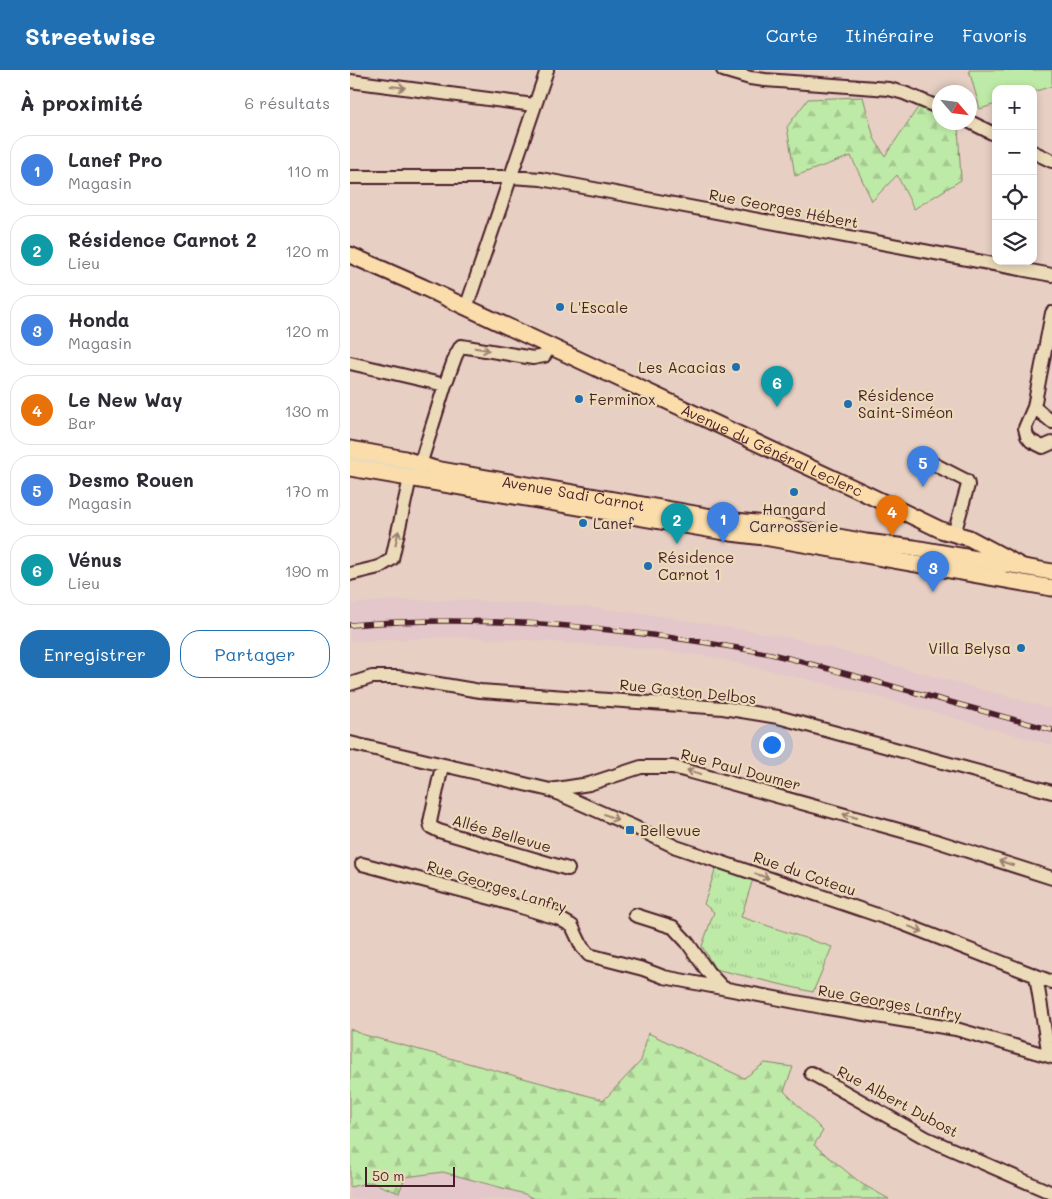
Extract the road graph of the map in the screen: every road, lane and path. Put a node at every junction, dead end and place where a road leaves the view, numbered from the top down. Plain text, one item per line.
1 (547, 70) edge
2 (723, 70) edge
3 (350, 81) edge
4 (534, 104) junction
5 (932, 105) edge
6 (977, 126) edge
7 (992, 133) edge
8 (1037, 154) edge
9 (1052, 161) edge
10 (350, 177) edge
11 (510, 177) junction
12 (350, 255) edge
13 (1052, 275) edge
14 (466, 308) junction
15 (1052, 313) edge
16 (550, 346) junction
17 (350, 364) edge
18 (445, 385) junction
19 (1034, 407) junction
20 (1052, 422) edge
21 (1052, 443) edge
22 (350, 449) edge
23 (350, 460) edge
24 (924, 460) dead end
25 (350, 468) edge
26 (415, 472) junction
27 (948, 534) junction
28 (941, 553) junction
29 (973, 566) junction
30 (1021, 566) junction
31 (1052, 572) edge
32 (350, 574) edge
33 (1052, 579) edge
34 (1052, 588) edge
35 (350, 684) edge
36 (354, 744) edge
37 (442, 766) junction
38 (589, 784) junction
39 (550, 790) junction
40 (1052, 792) edge
41 (585, 805) junction
42 (362, 864) dead end
43 (568, 869) dead end
44 (1052, 878) edge
45 (634, 915) dead end
46 (1036, 976) junction
47 (1052, 982) edge
48 (722, 988) junction
49 (1051, 1057) edge
50 (811, 1073) dead end
51 (1052, 1193) edge

1 - 4 street
2 - 5 street
3 -> 4 street
4 - 11 street
6 - 7 street
8 - 9 street
10 - 11 street, Rue Georges Hébert
11 - 13 street, Rue Georges Hébert
11 - 14 street
12 - 14 main road, Avenue du Général Leclerc
14 - 16 main road, Avenue du Général Leclerc
15 - 19 street
18 -> 16 street
16 - 27 main road, Avenue du Général Leclerc
17 - 18 street
18 - 26 street
19 - 20 street
19 - 21 street
22 - 26 main road
23 - 26 street
24 - 27 street
25 - 26 main road
26 - 28 main road, Avenue Sadi Carnot
26 - 29 main road, Avenue Sadi Carnot
32 -> 26 street
27 - 28 main road
27 - 29 main road
27 - 30 main road, Avenue du Général Leclerc
28 - 29 main road, Avenue Sadi Carnot
29 - 30 main road, Avenue Sadi Carnot
29 - 33 street
29 - 34 main road
30 - 31 main road
35 - 40 street, Rue Gaston Delbos
36 - 37 street, Rue Paul Doumer
37 - 39 street, Rue Paul Doumer
37 - 43 street, Allée Bellevue
38 - 39 street, Rue Paul Doumer
38 - 41 street
44 -> 38 street, Rue Paul Doumer
39 - 41 street, Rue du Coteau
41 -> 46 street, Rue du Coteau
42 - 48 street, Rue Georges Lanfry
45 - 48 street
46 - 47 street, Rue du Coteau
46 - 49 street
48 - 49 street, Rue Georges Lanfry
50 - 51 street, Rue Albert Dubost

